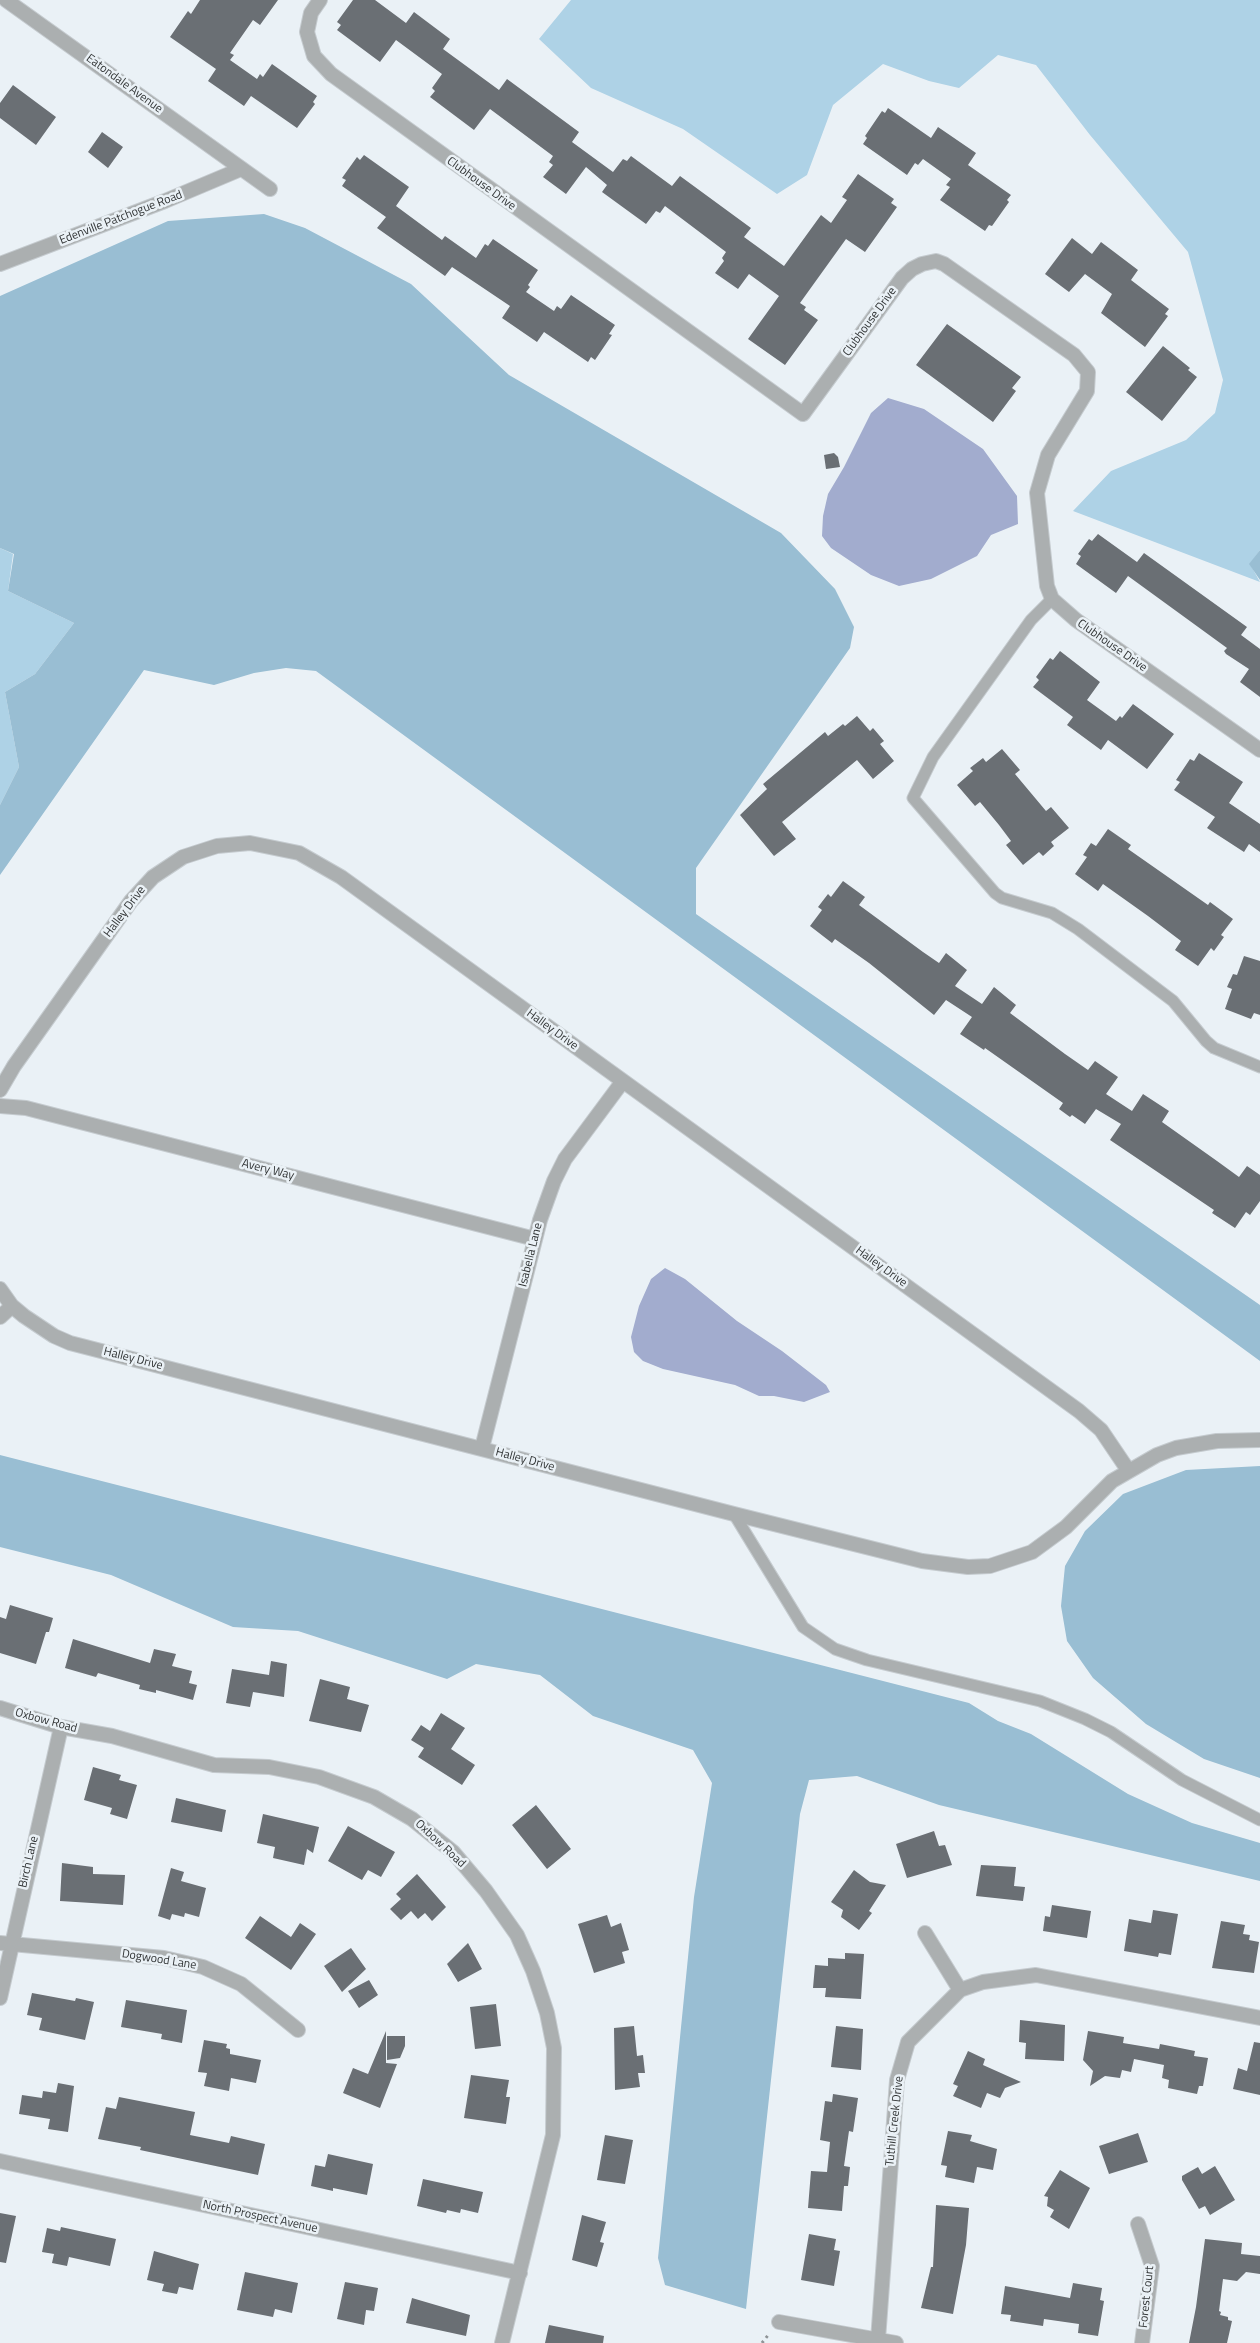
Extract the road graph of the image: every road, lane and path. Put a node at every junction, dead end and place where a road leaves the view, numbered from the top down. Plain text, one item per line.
1 (6, 0) edge
2 (320, 0) edge
3 (241, 168) junction
4 (270, 189) dead end
5 (0, 264) edge
6 (1052, 599) junction
7 (1260, 750) edge
8 (1260, 1067) edge
9 (623, 1081) junction
10 (0, 1090) edge
11 (0, 1106) edge
12 (535, 1239) junction
13 (0, 1289) edge
14 (12, 1306) junction
15 (0, 1317) edge
16 (1260, 1440) edge
17 (482, 1448) junction
18 (1128, 1470) junction
19 (734, 1514) junction
20 (0, 1708) edge
21 (61, 1727) junction
22 (1260, 1820) edge
23 (925, 1933) dead end
24 (5, 1944) edge
25 (960, 1990) junction
26 (0, 1998) edge
27 (1260, 2018) edge
28 (298, 2030) dead end
29 (0, 2161) edge
30 (1138, 2224) dead end
31 (520, 2273) junction
32 (779, 2322) dead end
33 (878, 2340) junction
34 (502, 2343) edge
35 (896, 2343) edge
36 (1142, 2343) edge

1 - 3 street, Eatondale Avenue
2 - 6 street, Clubhouse Drive
3 - 4 street, Eatondale Avenue
3 - 5 street, Edenville Patchogue Road
6 - 7 street, Clubhouse Drive
6 - 8 lane
9 - 10 street, Halley Drive
9 - 12 street, Isabella Lane
9 - 18 street, Halley Drive
11 - 12 street, Avery Way
12 - 17 street, Isabella Lane
13 - 14 street, Halley Drive
14 - 15 street
14 - 17 street, Halley Drive
16 - 18 street, Halley Drive
17 - 19 street, Halley Drive
18 - 19 street, Halley Drive
19 - 22 lane
20 - 21 street, Oxbow Road
21 - 24 street, Birch Lane
21 - 31 street, Oxbow Road
23 - 25 street
24 - 26 street, Birch Lane
24 - 28 street, Dogwood Lane
25 - 27 street, Tuthill Creek Drive
25 - 33 street, Tuthill Creek Drive
29 - 31 street, North Prospect Avenue
30 - 36 street, Forest Court
31 - 34 street, Oxbow Road
32 - 33 street
33 - 35 street

